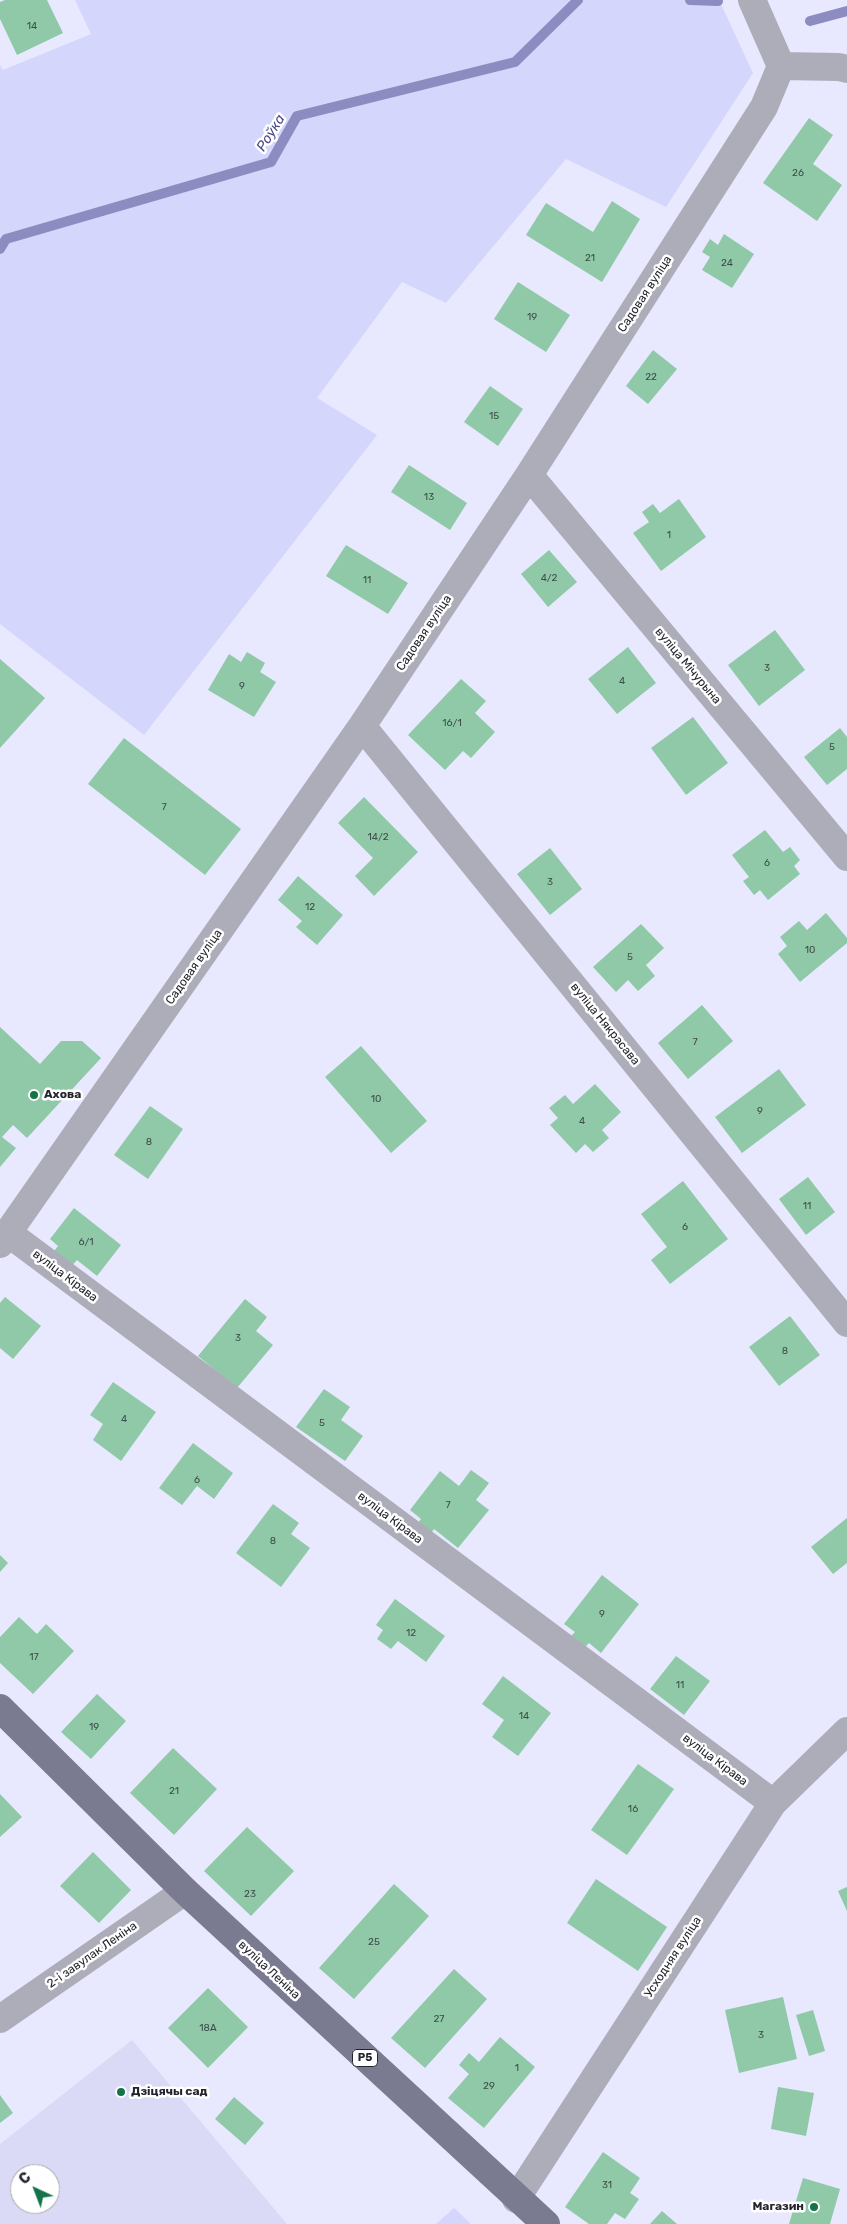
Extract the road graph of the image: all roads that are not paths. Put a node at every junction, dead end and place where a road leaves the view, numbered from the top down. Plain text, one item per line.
1 (752, 0) edge
2 (781, 66) junction
3 (847, 69) edge
4 (529, 475) junction
5 (362, 726) junction
6 (847, 857) edge
7 (4, 1239) edge
8 (847, 1323) edge
9 (0, 1708) edge
10 (847, 1731) edge
11 (773, 1803) junction
12 (185, 1891) junction
13 (0, 2019) edge
14 (516, 2199) junction
15 (546, 2224) edge

1 - 2 street
2 - 3 street
2 - 4 street, Садовая вуліца
4 - 5 street, Садовая вуліца
4 - 6 street, вуліца Мічурына
5 - 7 street, Садовая вуліца
5 - 8 street, вуліца Някрасава
7 - 11 street, вуліца Кірава
9 - 12 main road, вуліца Леніна / Р5
10 - 11 street, Усходняя вуліца
11 - 14 street, Усходняя вуліца
12 - 13 street, 2-і завулак Леніна
12 - 14 main road, вуліца Леніна / Р5
14 - 15 main road, вуліца Леніна / Р5

